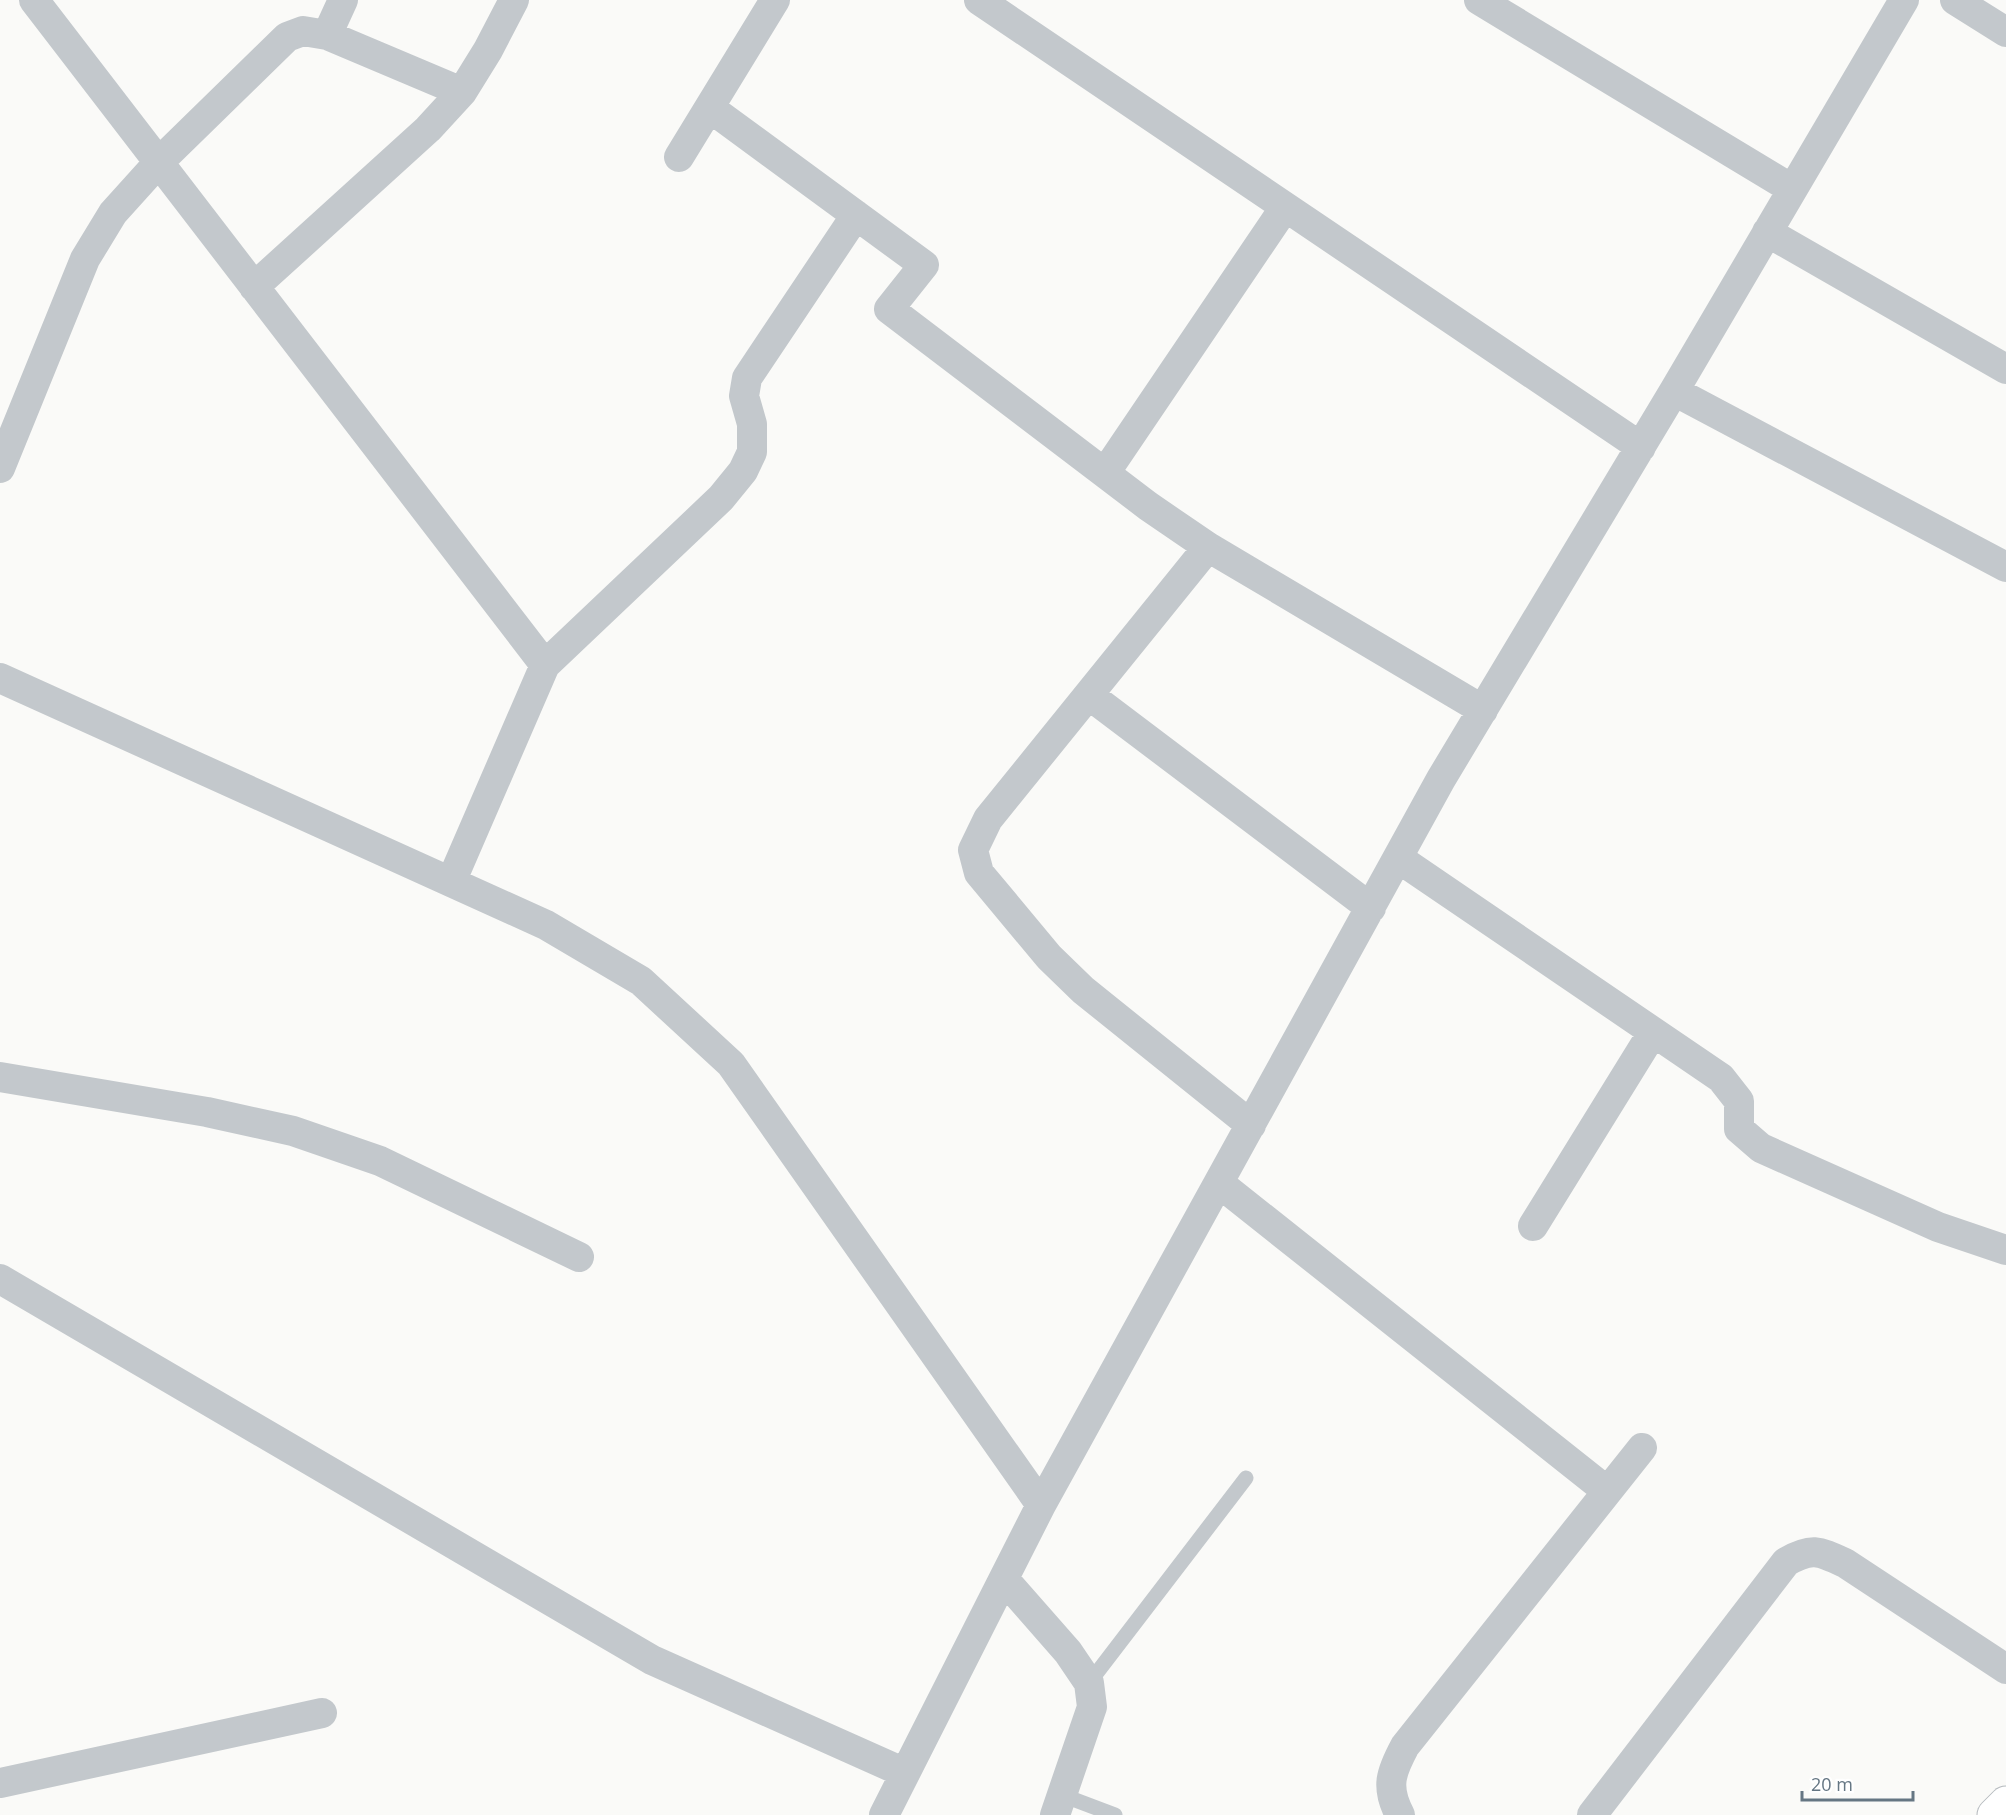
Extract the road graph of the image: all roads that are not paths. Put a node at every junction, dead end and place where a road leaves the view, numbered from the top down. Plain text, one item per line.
1 (34, 0) edge
2 (343, 0) edge
3 (514, 0) edge
4 (775, 0) edge
5 (979, 0) edge
6 (1904, 0) edge
7 (1955, 0) edge
8 (1492, 4) edge
9 (2006, 32) edge
10 (327, 35) junction
11 (462, 92) junction
12 (710, 108) junction
13 (679, 157) dead end
14 (159, 162) junction
15 (1792, 189) junction
16 (1285, 207) junction
17 (856, 215) junction
18 (1767, 232) junction
19 (254, 287) junction
20 (2006, 369) edge
21 (1674, 391) junction
22 (1641, 447) junction
23 (0, 468) edge
24 (1105, 473) junction
25 (1208, 547) junction
26 (2006, 567) edge
27 (545, 665) junction
28 (0, 678) edge
29 (1089, 695) junction
30 (1483, 710) junction
31 (1398, 858) junction
32 (451, 882) junction
33 (1371, 908) junction
34 (1653, 1032) junction
35 (0, 1077) edge
36 (1251, 1125) junction
37 (1219, 1183) junction
38 (1533, 1226) dead end
39 (2006, 1250) edge
40 (579, 1257) dead end
41 (0, 1279) edge
42 (1642, 1448) dead end
43 (1246, 1478) dead end
44 (1607, 1491) junction
45 (1041, 1505) junction
46 (1004, 1579) junction
47 (2006, 1669) edge
48 (1089, 1683) junction
49 (322, 1713) dead end
50 (905, 1773) junction
51 (0, 1783) edge
52 (2006, 1803) edge
53 (1058, 1805) edge
54 (884, 1815) edge
55 (1115, 1815) edge
56 (1400, 1815) edge
57 (1592, 1815) edge
58 (1994, 1815) edge

1 - 14 street
2 - 10 street
3 - 11 street
4 - 12 street
5 - 16 street
6 - 15 street
7 - 9 street
8 - 15 street
10 - 11 street
10 - 14 street
11 - 19 street
12 - 13 street
12 - 17 street
14 - 19 street
14 - 23 street
15 - 18 street
16 - 22 street
16 - 24 street
17 - 24 street
17 - 27 street
18 - 20 street
18 - 21 street
19 - 27 street
21 - 22 street
21 - 26 street
22 - 30 street
24 - 25 street
25 - 29 street
25 - 30 street
27 - 32 street
28 - 32 street
29 - 33 street
29 - 36 street
30 - 31 street
31 - 33 street
31 - 34 street
32 - 45 street
33 - 36 street
34 - 38 street
34 - 39 street
35 - 40 street
36 - 37 street
37 - 44 street
37 - 45 street
41 - 50 street
42 - 44 street
43 - 48 lane
44 - 56 street
45 - 46 street
46 - 48 street
46 - 50 street
47 - 57 street
48 - 53 street
49 - 51 street
50 - 54 street
52 - 58 main road
53 - 55 lane

